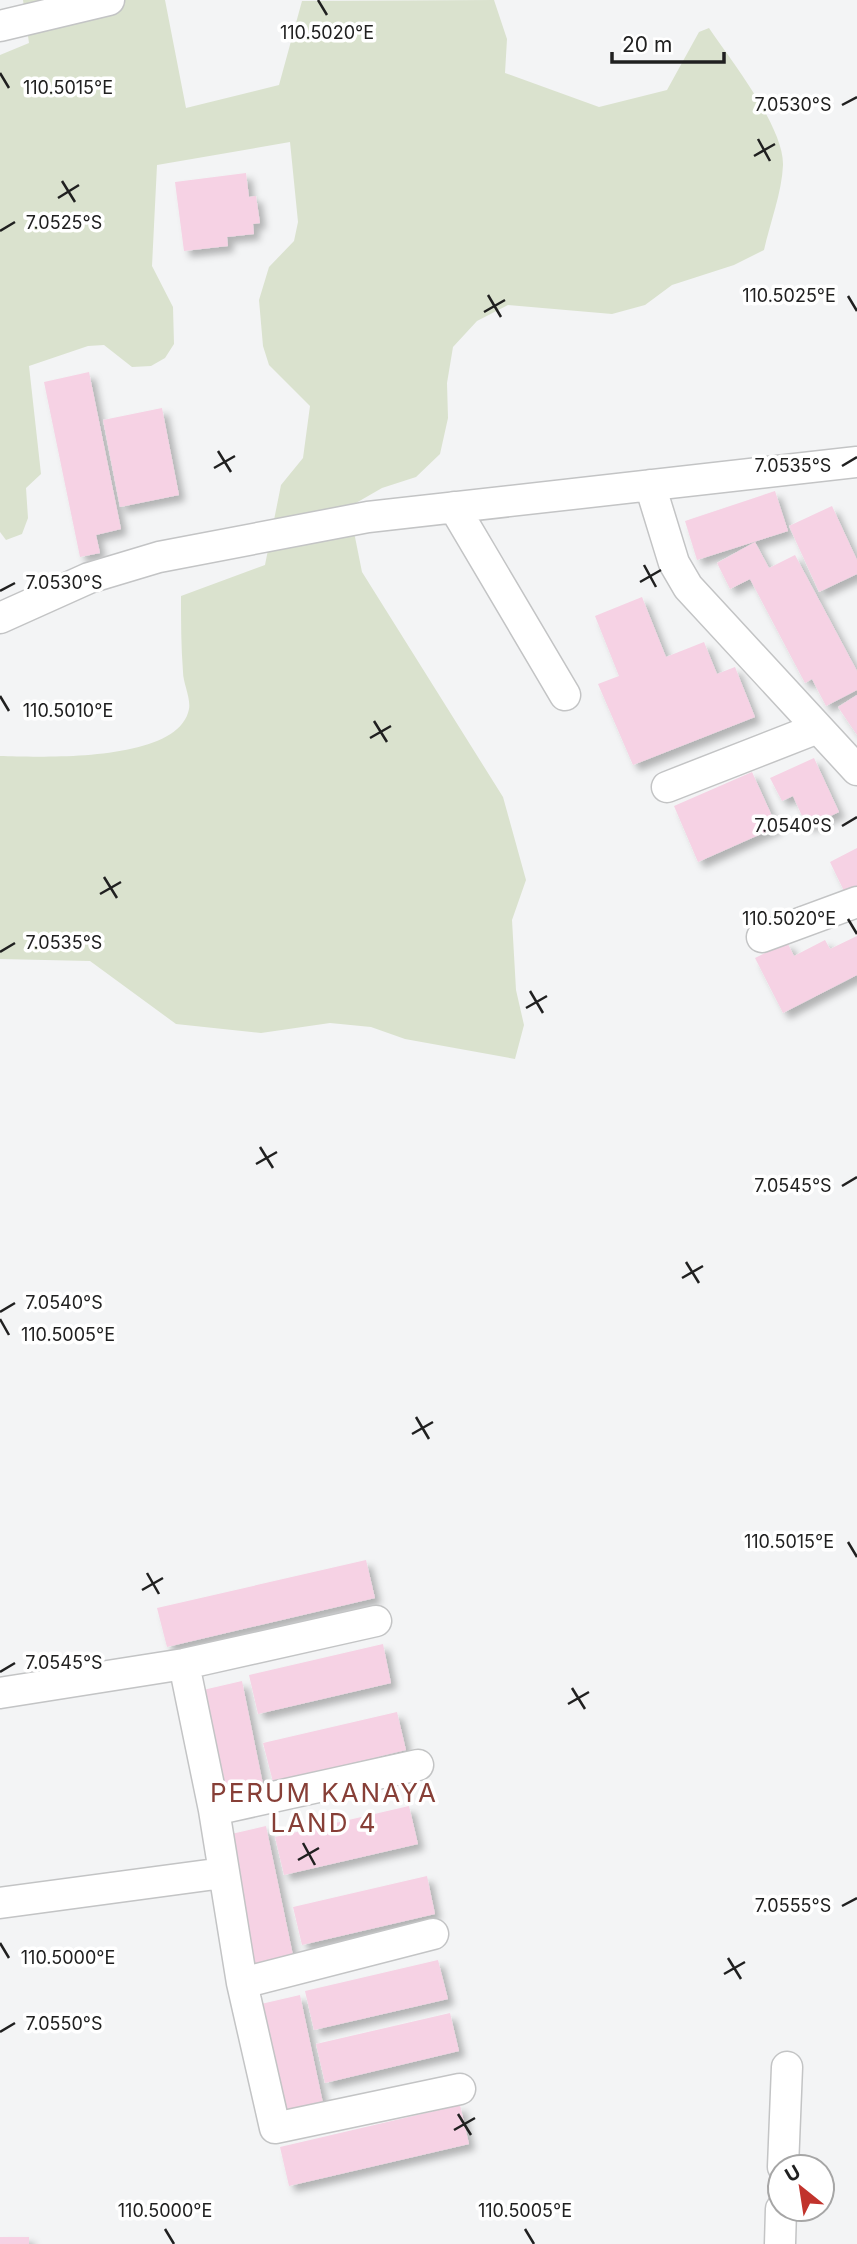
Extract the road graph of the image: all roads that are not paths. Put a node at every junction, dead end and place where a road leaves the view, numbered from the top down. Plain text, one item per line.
1 (109, 0) edge
2 (0, 26) edge
3 (857, 462) edge
4 (650, 485) junction
5 (454, 507) junction
6 (0, 618) edge
7 (565, 695) dead end
8 (818, 728) junction
9 (857, 770) edge
10 (667, 787) dead end
11 (857, 902) edge
12 (762, 937) dead end
13 (376, 1621) dead end
14 (184, 1664) junction
15 (0, 1693) edge
16 (418, 1765) dead end
17 (214, 1810) junction
18 (223, 1872) junction
19 (0, 1903) edge
20 (433, 1934) dead end
21 (242, 1983) junction
22 (787, 2067) dead end
23 (460, 2089) dead end
24 (784, 2153) edge
25 (781, 2223) edge
26 (780, 2244) edge

1 - 2 street
3 - 4 street
4 - 5 street
4 - 8 street
5 - 6 street
5 - 7 street
8 - 9 street
8 - 10 street
11 - 12 street
13 - 14 street
14 - 15 street
14 - 17 street
16 - 17 street
17 - 18 street
18 - 19 street
18 - 21 street
20 - 21 street
21 - 23 street
22 - 24 street
25 - 26 street

